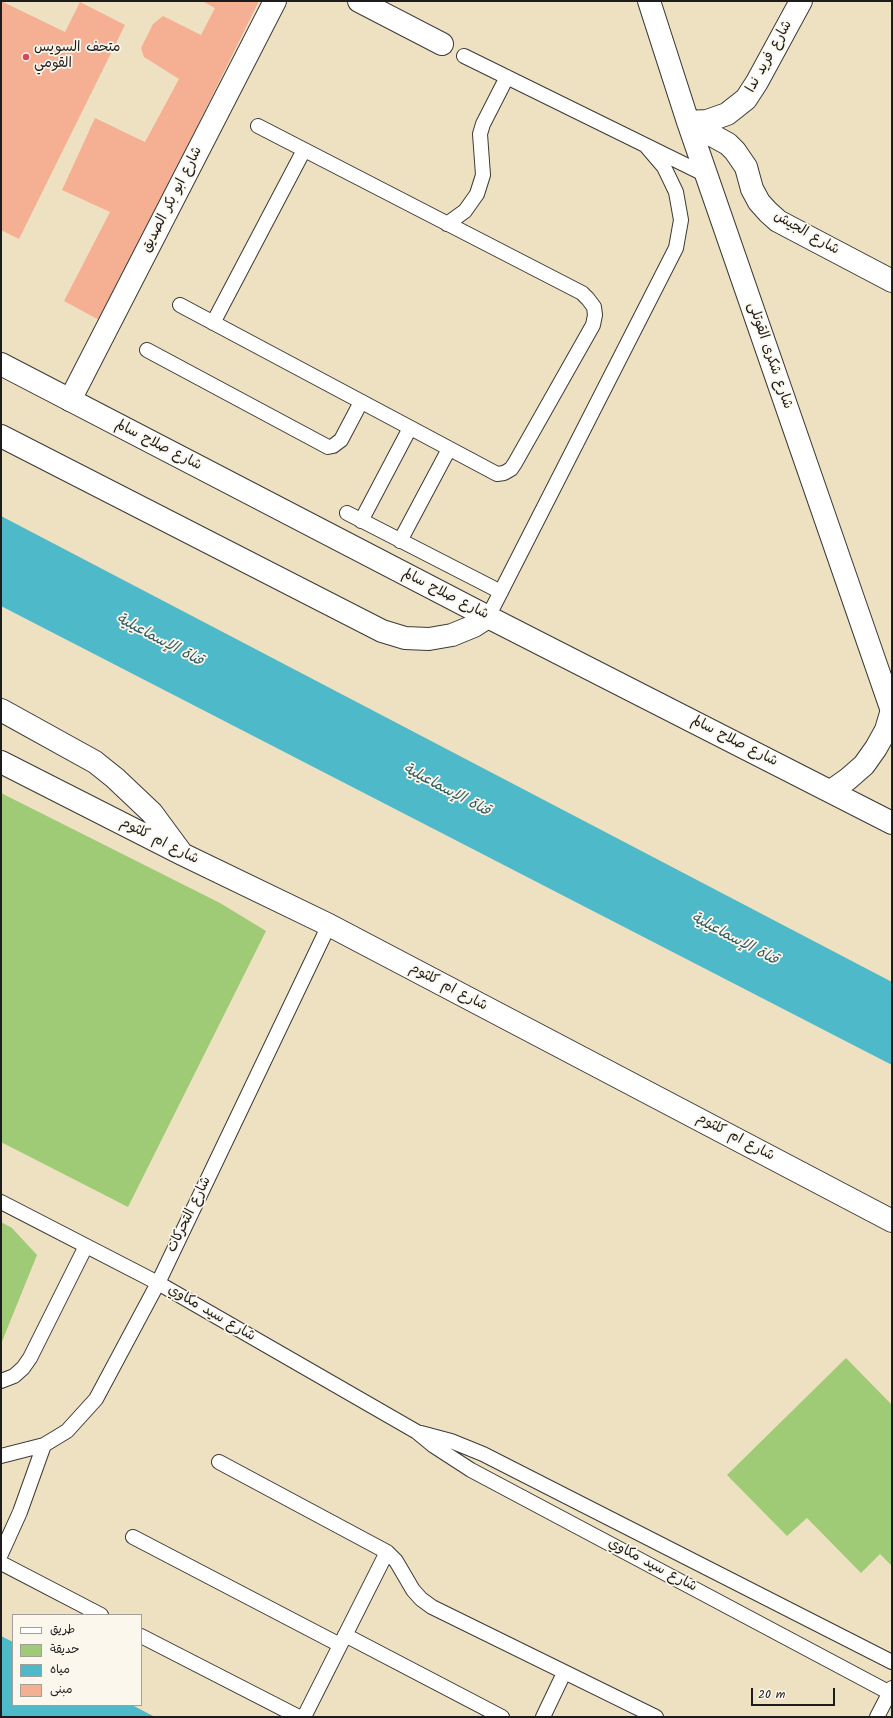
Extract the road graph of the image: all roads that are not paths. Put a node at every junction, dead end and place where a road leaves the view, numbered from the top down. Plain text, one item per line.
1 (275, 1) edge
2 (359, 1) edge
3 (650, 1) edge
4 (801, 1) edge
5 (442, 44) dead end
6 (464, 56) dead end
7 (507, 76) junction
8 (688, 122) junction
9 (258, 126) dead end
10 (646, 146) junction
11 (304, 150) junction
12 (706, 174) junction
13 (447, 224) junction
14 (892, 281) edge
15 (180, 305) dead end
16 (213, 323) junction
17 (147, 350) dead end
18 (1, 364) edge
19 (70, 400) junction
20 (361, 402) junction
21 (410, 428) junction
22 (1, 436) edge
23 (449, 449) junction
24 (347, 513) dead end
25 (361, 521) junction
26 (400, 540) junction
27 (501, 592) junction
28 (488, 617) junction
29 (1, 710) edge
30 (892, 710) edge
31 (1, 762) edge
32 (832, 791) junction
33 (892, 823) edge
34 (182, 854) junction
35 (329, 925) junction
36 (1, 1202) edge
37 (892, 1221) edge
38 (86, 1246) junction
39 (158, 1283) junction
40 (1, 1381) edge
41 (417, 1432) junction
42 (44, 1445) junction
43 (1, 1456) edge
44 (219, 1462) dead end
45 (133, 1537) dead end
46 (387, 1552) junction
47 (1, 1554) edge
48 (1, 1563) edge
49 (99, 1614) edge
50 (142, 1637) edge
51 (342, 1640) junction
52 (892, 1662) edge
53 (564, 1672) junction
54 (891, 1691) edge
55 (299, 1717) edge
56 (304, 1717) edge
57 (502, 1717) edge
58 (542, 1717) edge
59 (656, 1717) edge
60 (877, 1717) edge

1 - 19 main road, شارع ابو بكر الصديق
2 - 5 main road
3 - 8 main road, شارع شكرى القوتلى
4 - 8 main road, شارع فريد ندا
6 - 7 lane
7 - 10 lane
7 - 13 lane
8 - 12 main road, شارع شكرى القوتلى
8 - 14 main road, شارع الجيش
9 - 11 lane
10 - 12 lane
10 - 27 lane
11 - 13 lane
11 - 16 lane
12 - 30 main road, شارع شكرى القوتلى
13 - 23 lane
15 - 16 lane
16 - 20 lane
17 - 20 lane
18 - 19 main road, شارع صلاح سالم
19 - 28 main road, شارع صلاح سالم
20 - 21 lane
21 - 23 lane
21 - 25 lane
22 - 28 main road
23 - 26 lane
24 - 25 lane
25 - 26 lane
26 - 27 lane
27 - 28 lane
28 - 32 main road, شارع صلاح سالم
29 - 34 main road
30 - 32 main road
31 - 34 main road, شارع ام كلثوم
32 - 33 main road, شارع صلاح سالم
34 - 35 main road, شارع ام كلثوم
35 - 37 main road, شارع ام كلثوم
35 - 39 lane, شارع التحركات
36 - 38 lane, شارع سيد مكاوي
38 - 39 lane, شارع سيد مكاوي
38 - 40 lane
39 - 41 lane, شارع سيد مكاوي
39 - 42 lane, شارع التحركات
41 - 52 lane, شارع سيد مكاوي
41 - 54 lane, شارع سيد مكاوي
42 - 43 lane, شارع التحركات
42 - 47 lane
44 - 46 lane
45 - 51 lane
46 - 51 lane
46 - 53 lane
48 - 49 lane
50 - 55 lane
51 - 56 lane
51 - 57 lane
53 - 58 lane
53 - 59 lane
54 - 60 lane

